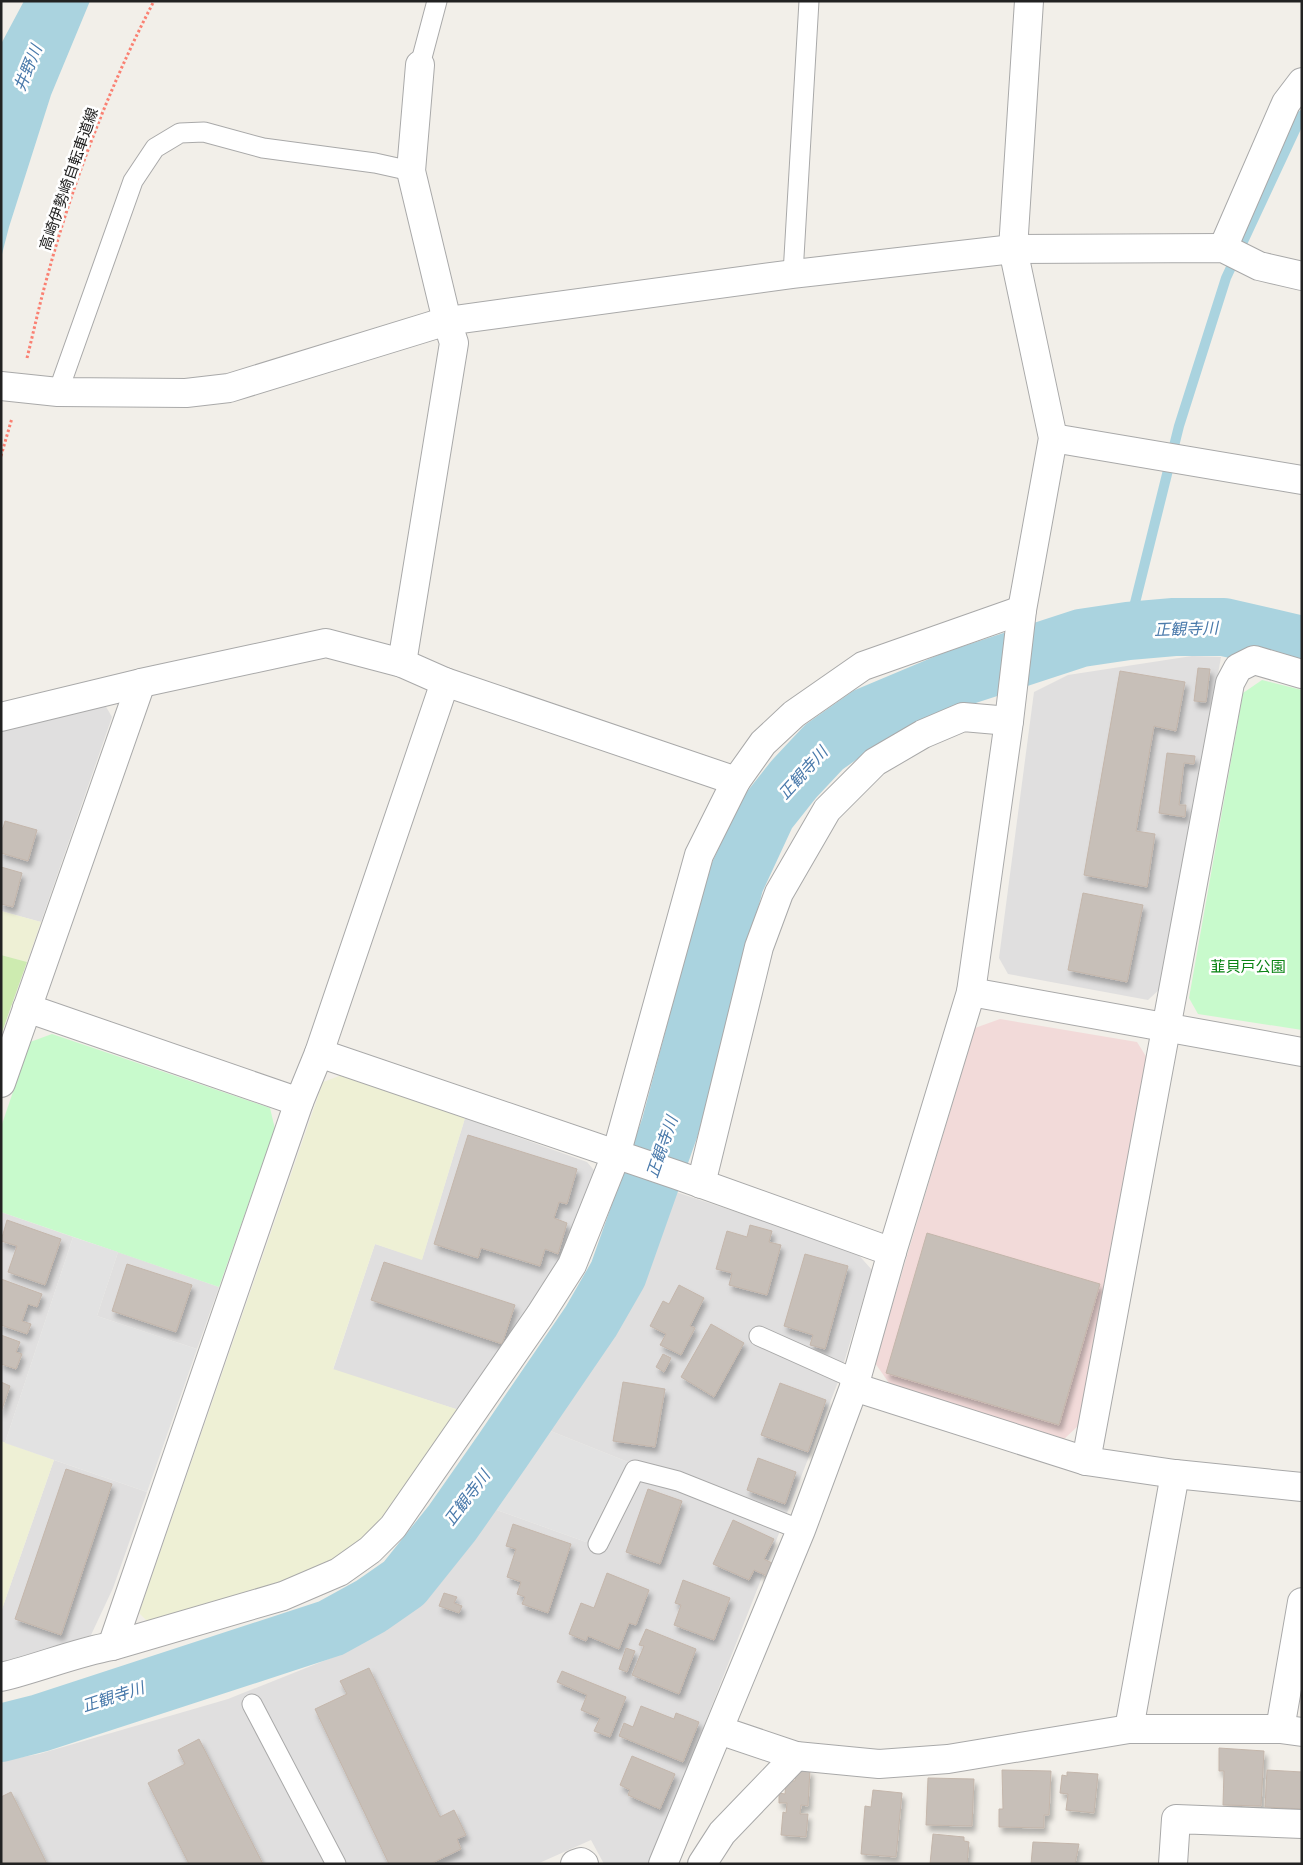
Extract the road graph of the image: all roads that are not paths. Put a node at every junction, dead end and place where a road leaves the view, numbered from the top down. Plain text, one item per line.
1 (437, 1) edge
2 (809, 1) edge
3 (1029, 1) edge
4 (420, 65) joint
5 (1302, 82) edge
6 (411, 171) junction
7 (1224, 248) junction
8 (1013, 249) junction
9 (793, 274) junction
10 (1302, 276) edge
11 (447, 321) junction
12 (58, 392) junction
13 (9, 395) edge
14 (1053, 438) junction
15 (1302, 480) edge
16 (1021, 622) junction
17 (402, 663) junction
18 (1302, 674) edge
19 (141, 682) junction
20 (445, 682) junction
21 (1, 716) edge
22 (1009, 721) junction
23 (736, 782) junction
24 (971, 992) junction
25 (27, 1008) junction
26 (1168, 1027) junction
27 (1302, 1052) edge
28 (319, 1053) junction
29 (1, 1083) edge
30 (299, 1102) junction
31 (622, 1157) junction
32 (689, 1180) junction
33 (892, 1252) junction
34 (759, 1336) dead end
35 (854, 1383) junction
36 (1086, 1461) junction
37 (1176, 1474) junction
38 (1302, 1487) edge
39 (801, 1530) junction
40 (598, 1544) dead end
41 (1302, 1602) edge
42 (112, 1646) junction
43 (1, 1677) edge
44 (252, 1704) dead end
45 (1129, 1729) junction
46 (718, 1730) junction
47 (1291, 1730) edge
48 (796, 1756) junction
49 (1302, 1824) edge
50 (336, 1864) edge
51 (575, 1864) edge
52 (584, 1864) edge
53 (663, 1864) edge
54 (702, 1864) edge
55 (1172, 1864) edge

1 - 4 lane
2 - 9 lane
3 - 8 street
4 - 6 street
5 - 7 street
6 - 11 street
6 - 12 lane
7 - 8 street
7 - 10 street
8 - 9 street
8 - 14 street
9 - 11 street
11 - 12 street
11 - 17 street
12 - 13 street
14 - 15 street
14 - 16 street
16 - 22 street
16 - 23 street
17 - 19 street
17 - 20 street
18 - 26 street
19 - 21 street
19 - 25 street
20 - 23 street
20 - 28 street
22 - 24 street
22 - 32 street
23 - 31 street
24 - 26 street
24 - 33 street
25 - 29 street
25 - 30 street
26 - 27 street
26 - 36 street
28 - 30 street
28 - 31 street
30 - 42 street
31 - 32 street
31 - 42 street
32 - 33 street
33 - 35 street
34 - 35 lane
35 - 36 street
35 - 39 street
36 - 37 street
37 - 38 street
37 - 45 street
39 - 40 lane
39 - 46 street
41 - 47 street
42 - 43 street
44 - 50 lane
45 - 47 street
45 - 48 street
46 - 48 street
46 - 53 street
48 - 54 street
49 - 55 street
51 - 52 street

